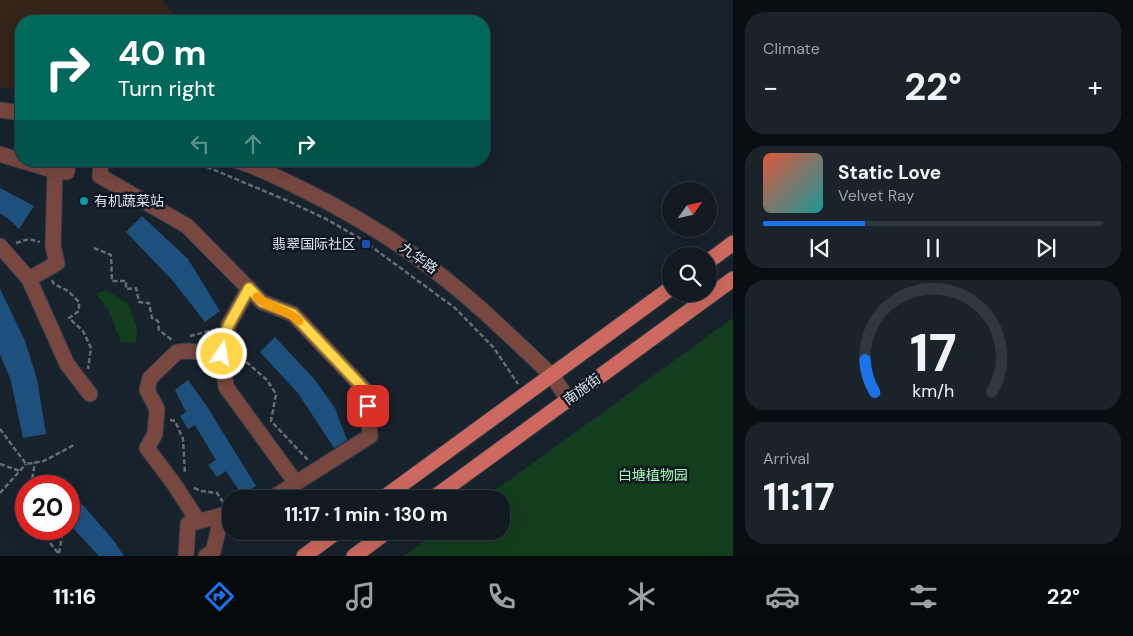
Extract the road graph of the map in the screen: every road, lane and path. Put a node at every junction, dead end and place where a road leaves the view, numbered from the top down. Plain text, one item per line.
1 (0, 110) edge
2 (15, 112) edge
3 (0, 154) edge
4 (15, 159) edge
5 (42, 167) edge
6 (66, 167) edge
7 (101, 167) edge
8 (208, 167) edge
9 (253, 167) edge
10 (55, 171) junction
11 (733, 243) edge
12 (53, 246) junction
13 (2, 247) edge
14 (94, 248) dead end
15 (717, 255) edge
16 (47, 269) junction
17 (29, 279) junction
18 (733, 279) edge
19 (249, 288) junction
20 (662, 295) edge
21 (228, 326) junction
22 (184, 337) dead end
23 (178, 339) dead end
24 (224, 349) junction
25 (92, 376) dead end
26 (551, 376) junction
27 (90, 394) dead end
28 (525, 395) junction
29 (568, 399) junction
30 (157, 416) junction
31 (0, 429) edge
32 (74, 445) dead end
33 (138, 451) dead end
34 (36, 462) junction
35 (0, 464) edge
36 (26, 464) junction
37 (322, 467) junction
38 (20, 472) junction
39 (33, 475) edge
40 (187, 478) dead end
41 (296, 483) junction
42 (190, 486) dead end
43 (285, 490) edge
44 (394, 490) edge
45 (444, 490) edge
46 (0, 493) edge
47 (222, 503) edge
48 (222, 516) edge
49 (193, 523) junction
50 (222, 529) edge
51 (62, 540) edge
52 (326, 540) edge
53 (376, 540) edge
54 (50, 543) dead end
55 (60, 555) edge
56 (186, 556) edge
57 (206, 556) edge
58 (304, 556) edge
59 (354, 556) edge

1 - 2 street
3 - 4 street
5 - 10 street
6 - 10 street
7 - 19 street
8 - 28 path
9 - 26 street, 九华路
10 - 12 street
11 - 15 main road
12 - 13 path
12 - 16 street
13 - 17 street
14 - 23 path
16 - 17 street
16 - 25 path
17 - 27 street
18 - 29 main road, 南施街
19 - 21 street
19 - 37 street
20 - 26 main road, 南施街
21 - 22 path
21 - 24 street
24 - 30 street
24 - 37 path
24 - 41 street
26 - 28 main road, 南施街
26 - 29 street, 九华路
28 - 44 main road, 南施街
29 - 45 main road, 南施街
30 - 40 path
30 - 49 street
31 - 36 path
32 - 34 path
33 - 49 street
34 - 36 path
34 - 39 path
35 - 38 path
36 - 38 path
37 - 41 street
38 - 46 path
41 - 43 street
42 - 47 path
48 - 49 street
49 - 56 street
50 - 57 street
51 - 55 path
52 - 58 main road
53 - 59 main road
54 - 55 path

